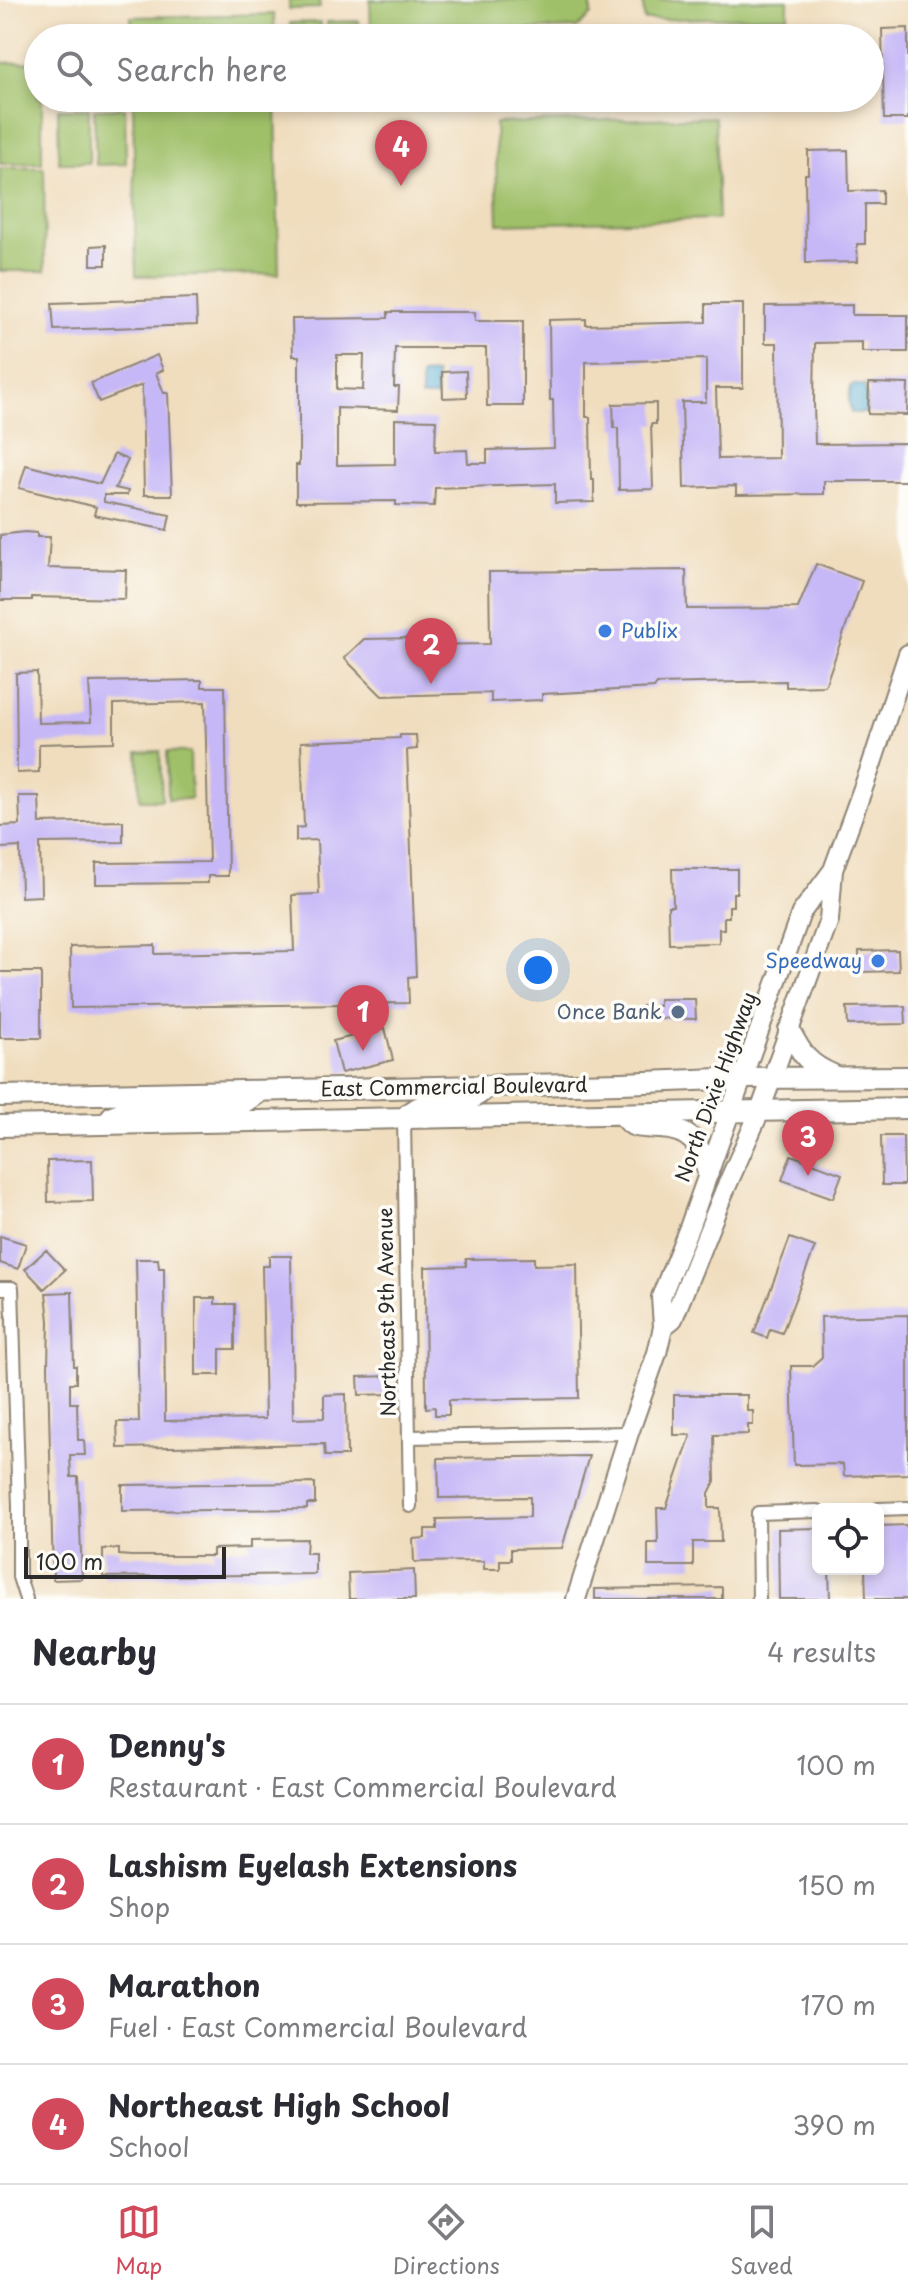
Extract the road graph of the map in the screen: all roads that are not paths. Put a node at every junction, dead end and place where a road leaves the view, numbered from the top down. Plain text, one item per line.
1 (908, 654) edge
2 (833, 870) junction
3 (789, 1030) junction
4 (908, 1077) edge
5 (743, 1078) junction
6 (841, 1078) junction
7 (771, 1079) junction
8 (487, 1086) junction
9 (411, 1088) junction
10 (262, 1091) junction
11 (105, 1094) junction
12 (0, 1096) edge
13 (908, 1108) edge
14 (731, 1111) junction
15 (760, 1111) junction
16 (620, 1113) junction
17 (0, 1116) edge
18 (404, 1118) junction
19 (286, 1121) junction
20 (106, 1124) junction
21 (0, 1126) edge
22 (708, 1173) junction
23 (6, 1288) edge
24 (663, 1327) junction
25 (629, 1433) junction
26 (409, 1437) junction
27 (410, 1506) dead end
28 (908, 1508) edge
29 (884, 1509) edge
30 (812, 1511) edge
31 (25, 1599) edge
32 (576, 1599) edge
33 (759, 1599) edge

1 - 2 main road, North Dixie Highway
2 - 3 main road, North Dixie Highway
2 - 5 main road, North Dixie Highway
3 - 6 main road
3 - 7 main road, North Dixie Highway
4 - 6 main road, East Commercial Boulevard
5 - 7 main road, East Commercial Boulevard
5 - 8 main road, East Commercial Boulevard
5 - 14 main road, North Dixie Highway
6 - 7 main road, East Commercial Boulevard
7 - 15 main road, North Dixie Highway
8 - 9 main road, East Commercial Boulevard
8 - 18 main road
9 - 10 main road, East Commercial Boulevard
9 - 19 main road
10 - 11 main road, East Commercial Boulevard
10 - 20 main road
11 - 12 main road, East Commercial Boulevard
11 - 17 main road
13 - 15 main road, East Commercial Boulevard
14 - 15 main road, East Commercial Boulevard
14 - 16 main road, East Commercial Boulevard
14 - 22 main road, North Dixie Highway
15 - 24 main road, North Dixie Highway
16 - 18 main road, East Commercial Boulevard
16 - 22 main road
18 - 19 main road, East Commercial Boulevard
18 - 26 street, Northeast 9th Avenue
19 - 20 main road, East Commercial Boulevard
20 - 21 main road, East Commercial Boulevard
22 - 24 main road, North Dixie Highway
23 - 31 street
24 - 25 main road, North Dixie Highway
25 - 26 street
25 - 32 main road, North Dixie Highway
26 - 27 street, Northeast 9th Avenue
28 - 29 street
30 - 33 street

